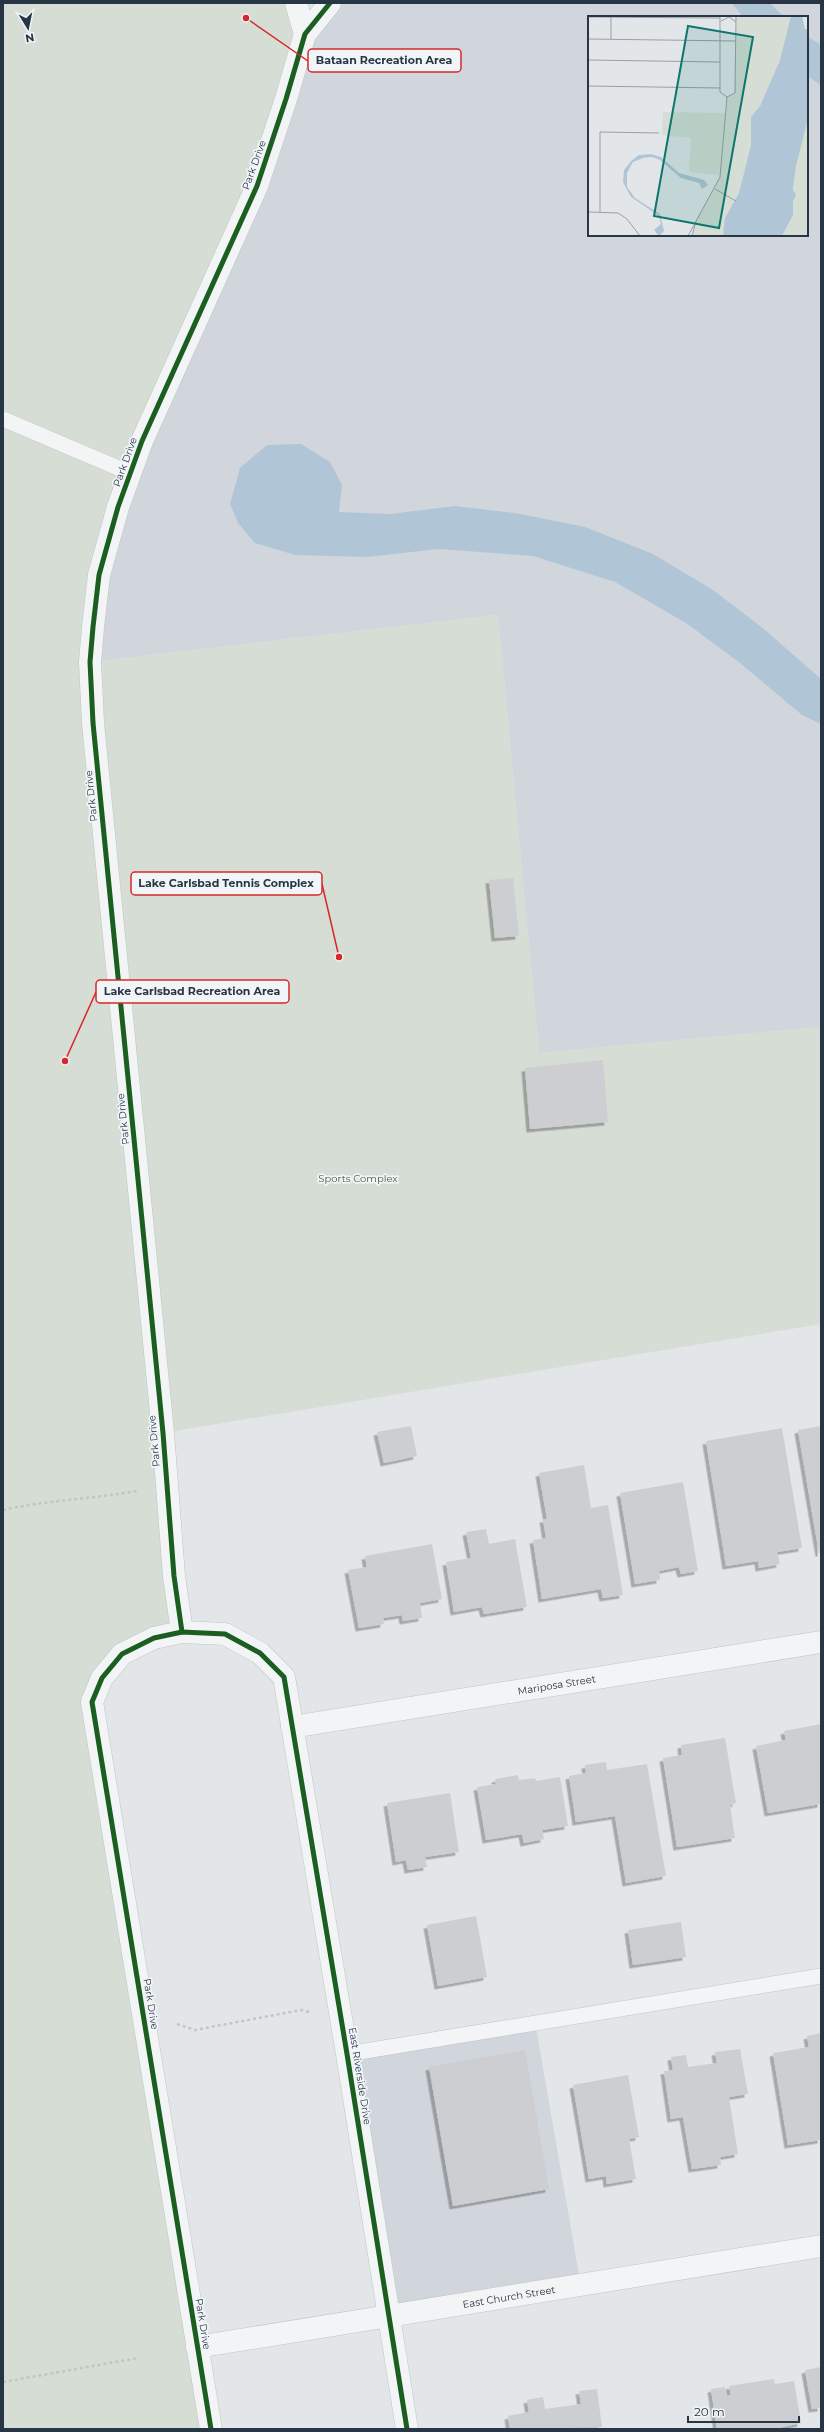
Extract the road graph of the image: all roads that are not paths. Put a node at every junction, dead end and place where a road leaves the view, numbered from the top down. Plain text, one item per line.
1 (296, 3) edge
2 (330, 3) edge
3 (305, 34) junction
4 (3, 420) edge
5 (130, 474) junction
6 (182, 1632) junction
7 (821, 1642) edge
8 (292, 1727) junction
9 (821, 1976) edge
10 (348, 2054) junction
11 (821, 2246) edge
12 (390, 2317) junction
13 (197, 2347) junction
14 (211, 2429) edge
15 (407, 2429) edge

1 - 3 street
2 - 3 street, Park Drive
3 - 5 street, Park Drive
4 - 5 lane
5 - 6 street, Park Drive
6 - 8 street, Park Drive
6 - 13 street, Park Drive
7 - 8 street, Mariposa Street
8 - 10 street, East Riverside Drive
9 - 10 lane
10 - 12 street, East Riverside Drive
11 - 12 street, East Church Street
12 - 13 street, East Church Street
12 - 15 street, East Riverside Drive
13 - 14 street, Park Drive

